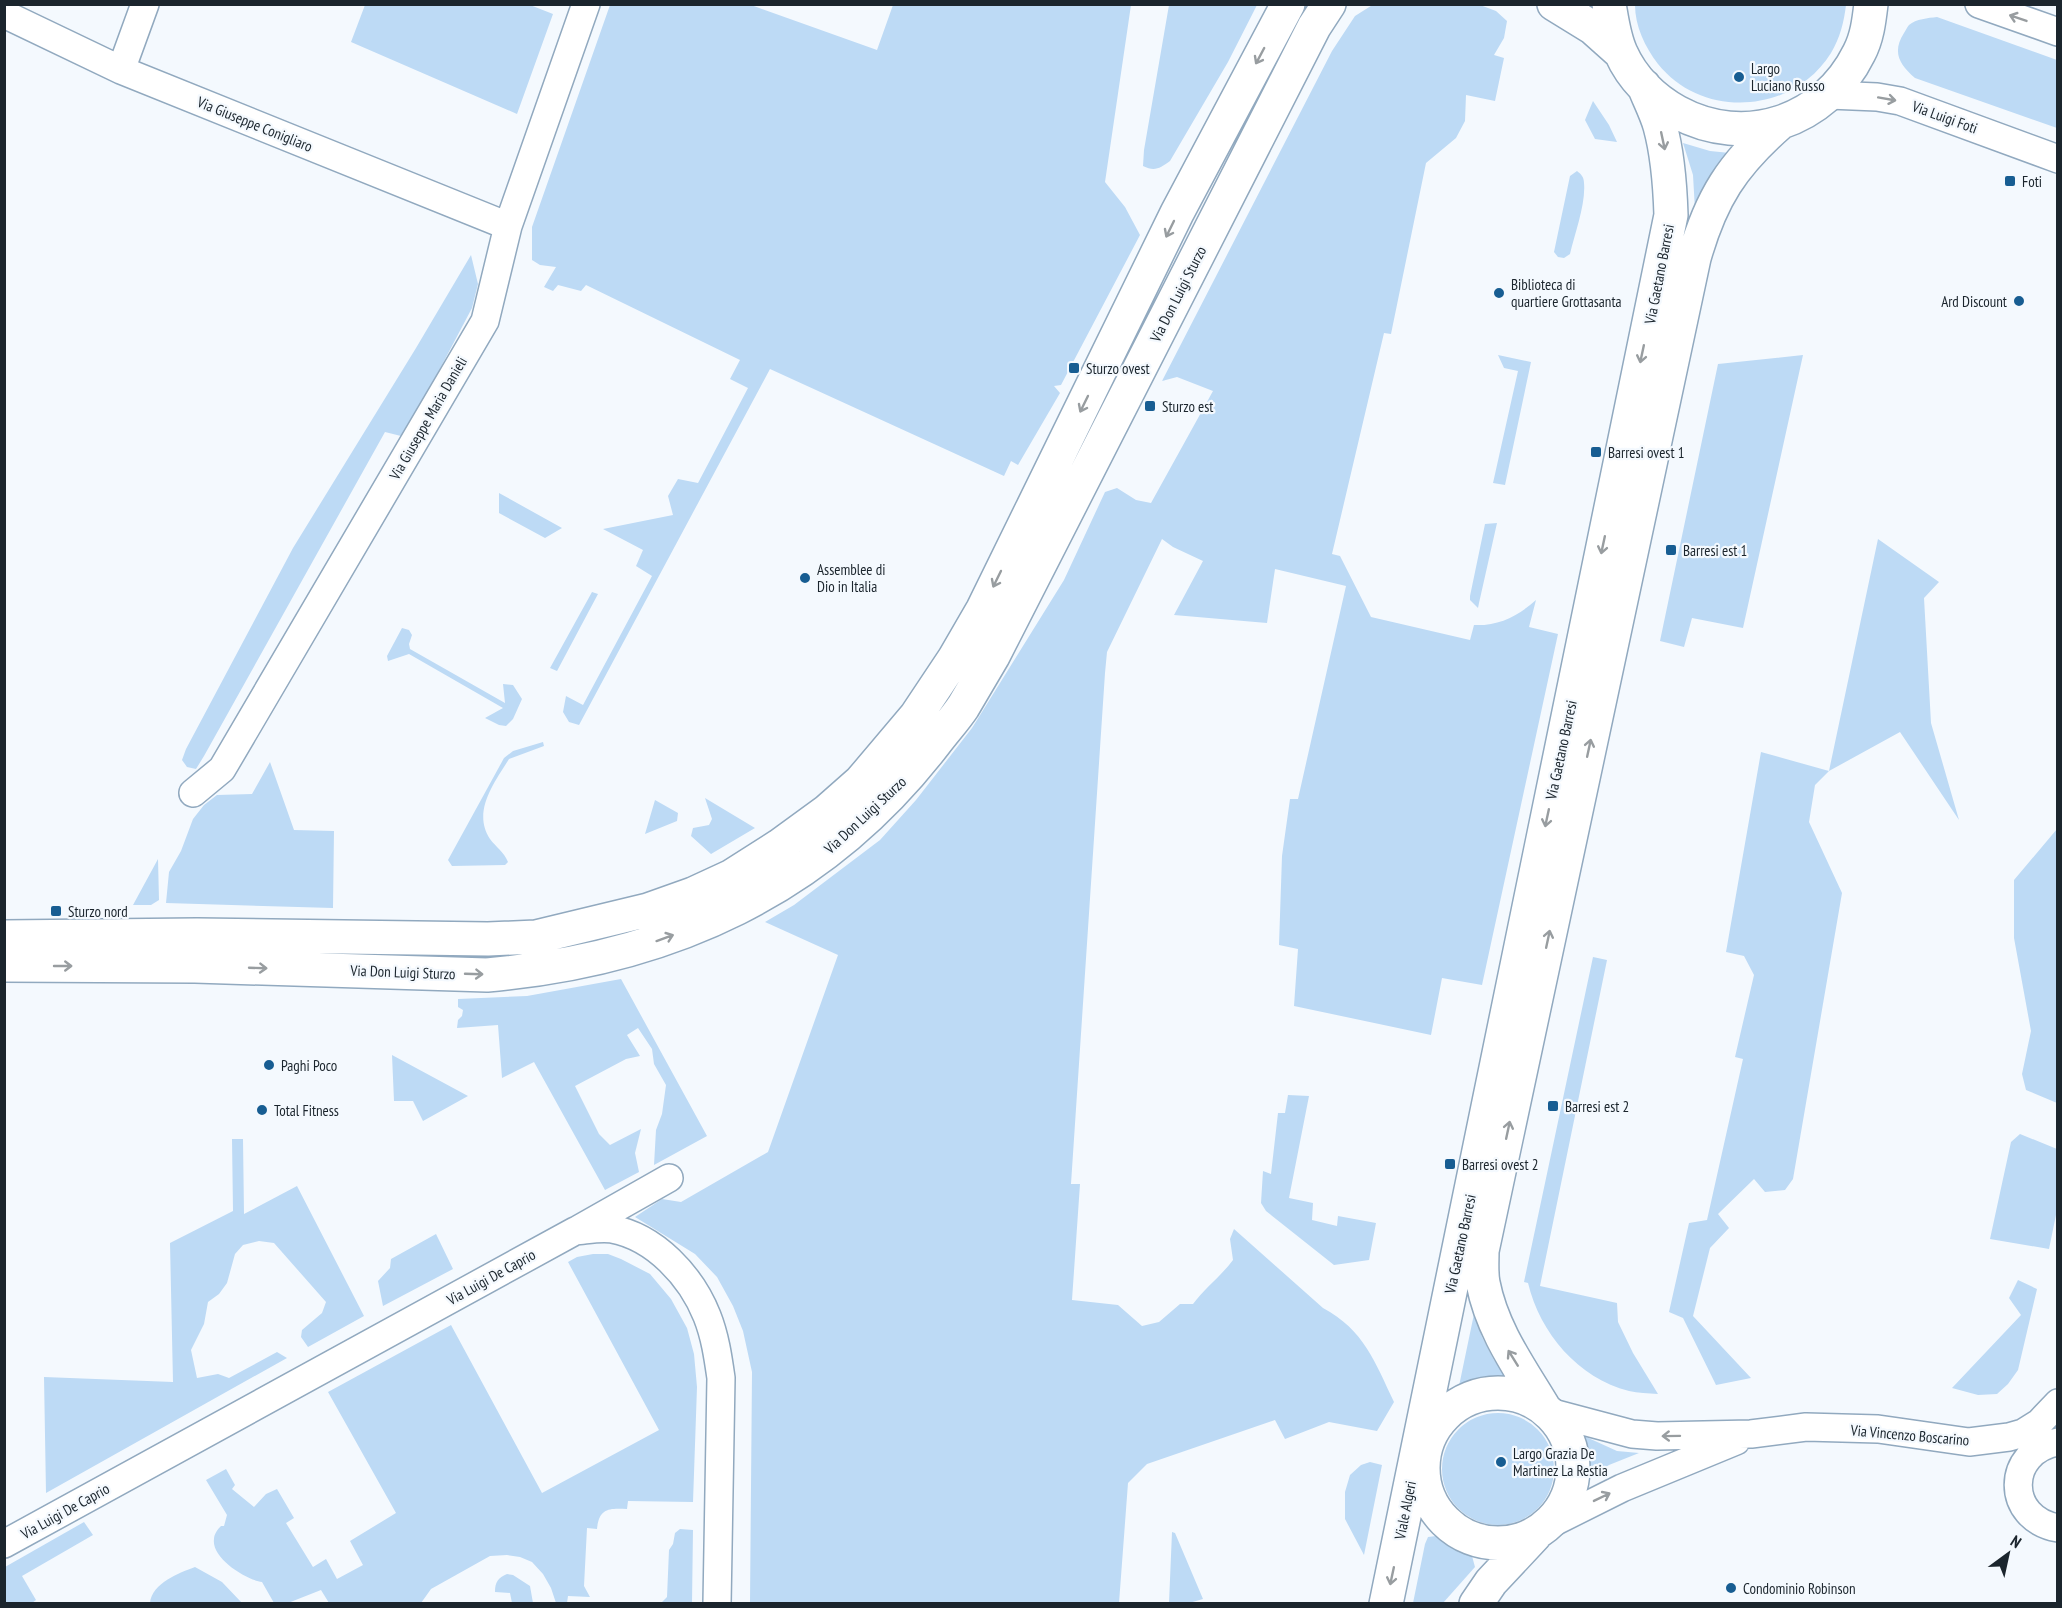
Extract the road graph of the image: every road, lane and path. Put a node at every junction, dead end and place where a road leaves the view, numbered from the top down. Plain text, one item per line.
1 (146, 4) edge
2 (586, 4) edge
3 (1288, 4) edge
4 (1329, 4) edge
5 (1554, 4) edge
6 (1609, 4) edge
7 (1871, 4) edge
8 (1979, 4) edge
9 (4, 14) edge
10 (2058, 32) edge
11 (1621, 53) junction
12 (121, 70) junction
13 (1644, 87) junction
14 (1829, 95) junction
15 (1780, 123) junction
16 (2058, 159) edge
17 (508, 226) junction
18 (192, 793) dead end
19 (4, 937) edge
20 (4, 965) edge
21 (669, 1178) dead end
22 (575, 1231) junction
23 (2057, 1408) edge
24 (1546, 1410) junction
25 (1751, 1434) junction
26 (1424, 1439) junction
27 (1969, 1442) junction
28 (2058, 1442) edge
29 (2018, 1478) junction
30 (1543, 1528) junction
31 (2058, 1528) edge
32 (4, 1544) edge
33 (717, 1604) edge
34 (1386, 1604) edge
35 (1476, 1604) edge

1 - 12 street
2 - 17 street, Via Giuseppe Maria Danieli
3 -> 19 street, Via Don Luigi Sturzo
20 -> 4 street, Via Don Luigi Sturzo
5 - 11 street
6 - 11 street
7 - 14 street
10 -> 8 street
9 - 12 street, Via Giuseppe Conigliaro
11 - 13 street
12 - 17 street, Via Giuseppe Conigliaro
13 - 15 street
13 -> 26 street, Via Gaetano Barresi
14 - 15 street
14 -> 16 street, Via Luigi Foti
24 -> 15 street, Via Gaetano Barresi
17 - 18 street, Via Giuseppe Maria Danieli
21 - 22 street
22 - 32 street, Via Luigi De Caprio
22 - 33 street, Via Luigi De Caprio
23 - 27 street, Via Vincenzo Boscarino
25 -> 24 street
24 - 26 street
24 - 30 street
25 - 27 street, Via Vincenzo Boscarino
30 -> 25 street
26 - 30 street
26 -> 34 street, Viale Algeri
27 - 29 street
28 - 29 street
29 - 31 street
30 - 35 street

